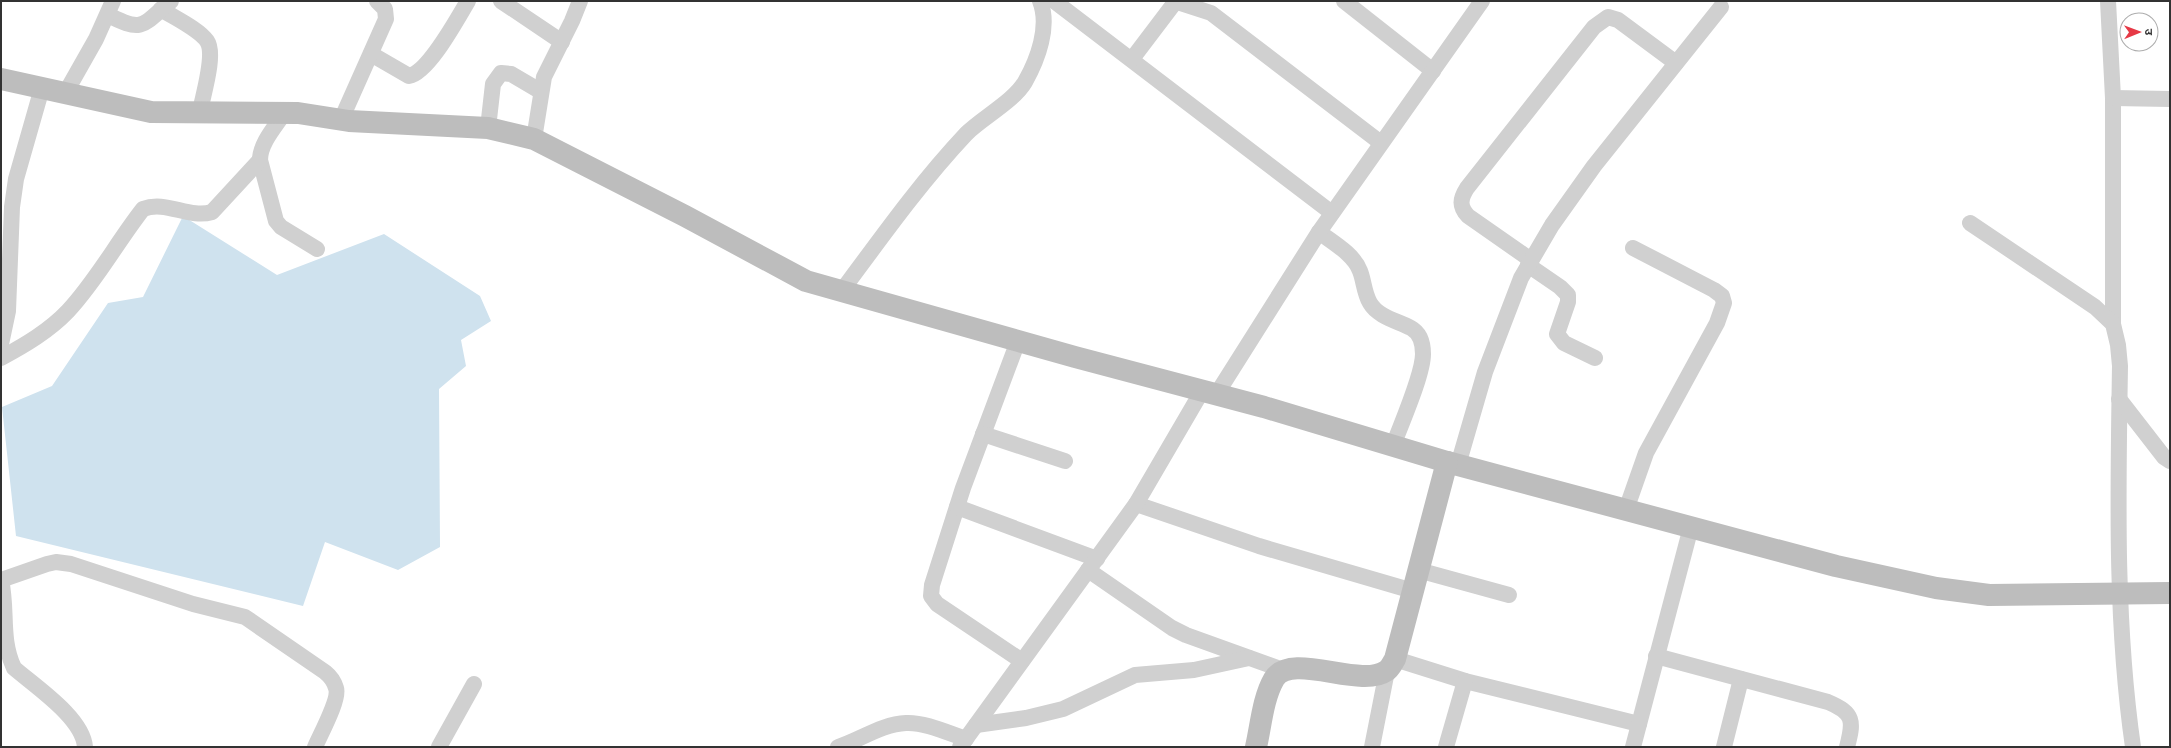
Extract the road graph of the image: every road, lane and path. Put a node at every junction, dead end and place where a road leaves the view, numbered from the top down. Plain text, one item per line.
1 (468, 1) edge
2 (501, 1) edge
3 (580, 1) edge
4 (1040, 1) edge
5 (1054, 1) edge
6 (1344, 1) edge
7 (1482, 1) edge
8 (2108, 1) edge
9 (1176, 2) edge
10 (166, 5) edge
11 (386, 5) edge
12 (1721, 7) dead end
13 (110, 8) edge
14 (562, 42) junction
15 (371, 54) junction
16 (1132, 59) junction
17 (1676, 63) junction
18 (1433, 71) junction
19 (1, 79) edge
20 (42, 88) junction
21 (540, 91) junction
22 (66, 92) junction
23 (2112, 98) junction
24 (2170, 99) edge
25 (200, 111) junction
26 (284, 112) junction
27 (341, 120) junction
28 (488, 128) junction
29 (534, 139) junction
30 (1381, 143) junction
31 (260, 160) junction
32 (6, 205) edge
33 (1332, 213) junction
34 (1970, 223) dead end
35 (1319, 232) junction
36 (1633, 248) dead end
37 (317, 249) dead end
38 (1530, 263) junction
39 (841, 292) junction
40 (4, 319) edge
41 (2113, 324) junction
42 (1018, 341) junction
43 (1, 344) edge
44 (1, 358) edge
45 (1595, 358) dead end
46 (1209, 393) junction
47 (2120, 399) junction
48 (983, 434) junction
49 (1393, 446) junction
50 (1065, 461) dead end
51 (2170, 461) edge
52 (1452, 463) junction
53 (1136, 504) junction
54 (957, 507) junction
55 (1626, 510) junction
56 (1691, 527) junction
57 (1092, 565) junction
58 (1418, 570) junction
59 (1, 580) edge
60 (1413, 591) junction
61 (2120, 592) junction
62 (2170, 593) edge
63 (1509, 595) dead end
64 (3, 645) edge
65 (1656, 656) junction
66 (1249, 658) junction
67 (1022, 661) junction
68 (1391, 665) junction
69 (1286, 671) junction
70 (1741, 679) junction
71 (1465, 681) junction
72 (474, 684) dead end
73 (1638, 724) junction
74 (976, 725) junction
75 (963, 743) edge
76 (86, 747) edge
77 (314, 747) edge
78 (440, 747) edge
79 (838, 747) edge
80 (1256, 747) edge
81 (1372, 747) edge
82 (1446, 747) edge
83 (1633, 747) edge
84 (1724, 747) edge
85 (1846, 747) edge
86 (2133, 747) edge

1 - 15 street
2 - 14 street
3 - 14 street
4 - 39 street
5 - 16 street
6 - 18 street
7 - 18 street
8 - 23 street
9 - 16 street
9 - 30 street
10 - 13 street
10 - 25 street
11 - 15 street
12 - 17 street
13 - 22 street
14 - 21 street
15 - 27 street
16 - 33 street
17 - 38 street
17 - 38 street
18 - 30 street
19 - 20 street
20 - 22 street
20 - 32 street
21 - 28 street
21 - 29 street
22 - 25 street
23 - 24 street
23 - 41 street
25 - 26 street
26 - 27 street
26 - 31 street
27 - 28 street
28 - 29 street
29 - 39 street
30 - 33 street
31 - 37 street
31 - 44 street
32 - 40 street
33 - 35 street
34 - 41 street
35 - 46 street
35 - 49 street
36 - 55 street
38 - 45 street
38 - 52 street
39 - 42 street
40 - 43 street
41 - 47 street
42 - 46 street
42 - 48 street
46 - 49 street
46 - 53 street
47 - 51 street
47 - 61 street
48 - 50 street
48 - 54 street
49 - 52 street
52 - 55 street
52 - 58 street
53 - 57 street
53 - 60 street
54 - 57 street
54 - 67 street
55 - 56 street
56 - 61 street
56 - 65 street
57 - 66 street
57 - 67 street
58 - 60 street
58 - 63 street
59 - 64 street
59 - 77 street
60 - 68 street
61 - 62 street
61 - 86 street
64 - 76 street
65 - 70 street
65 - 73 street
66 - 69 street
66 - 74 street
67 - 74 street
68 - 69 street
68 - 71 street
68 - 81 street
69 - 80 street
70 - 84 street
70 - 85 street
71 - 73 street
71 - 82 street
72 - 78 street
73 - 83 street
74 - 75 street
75 - 79 street

